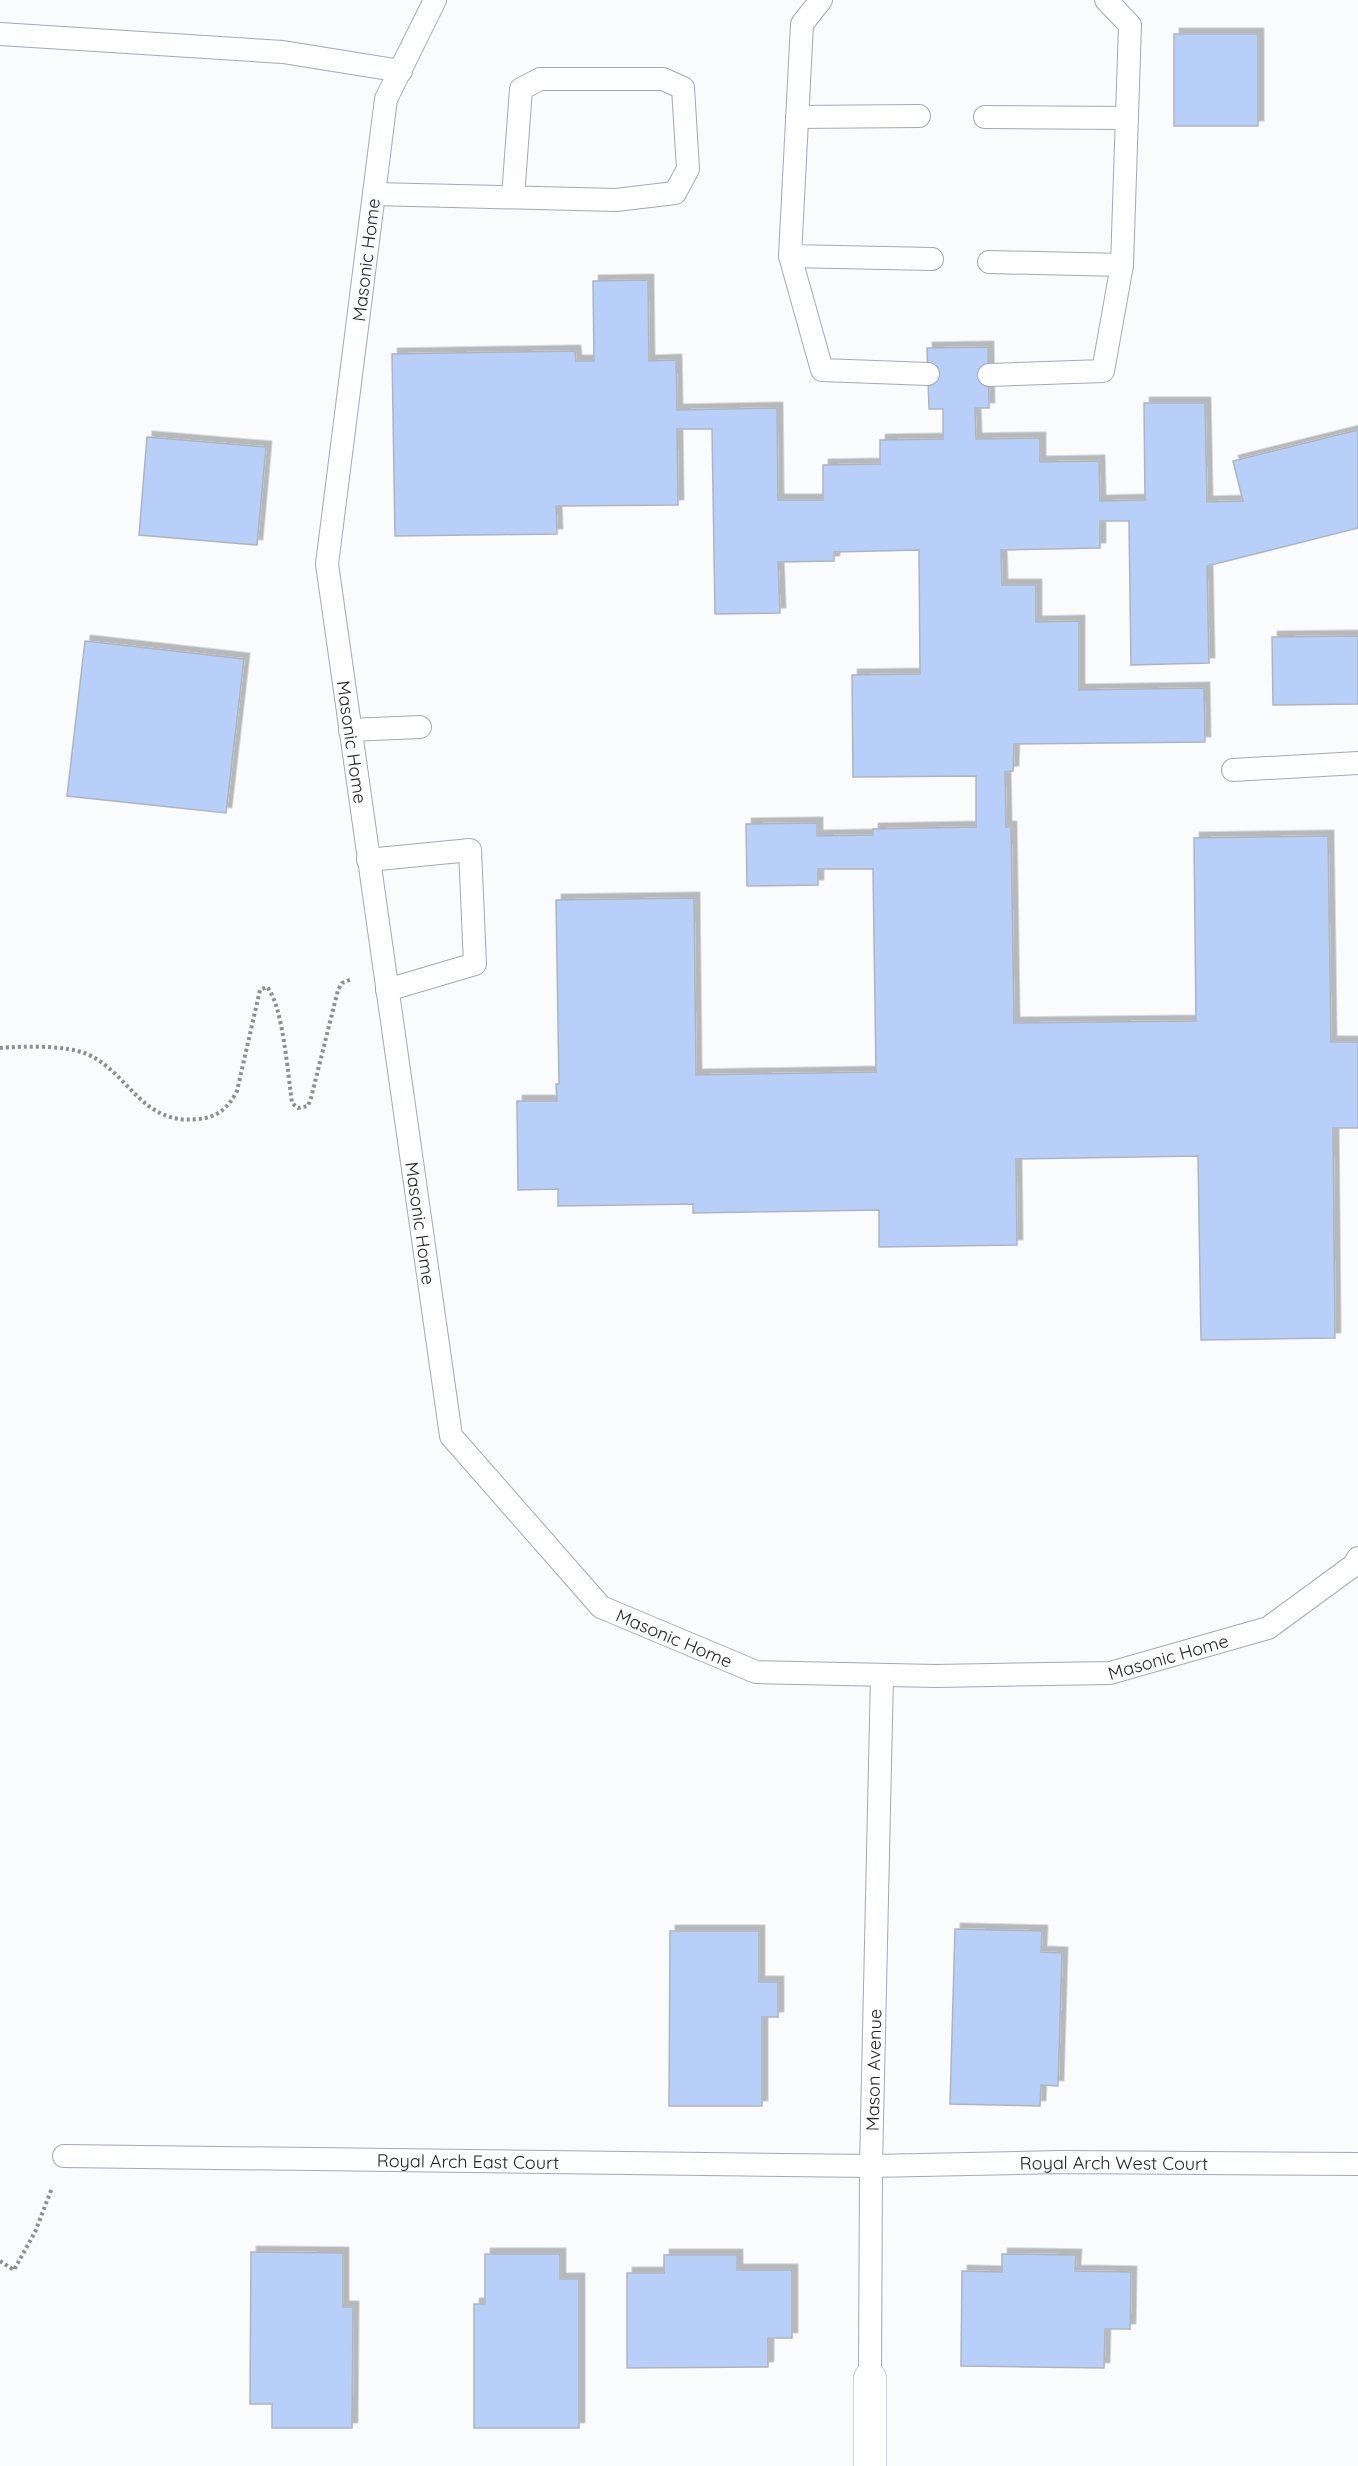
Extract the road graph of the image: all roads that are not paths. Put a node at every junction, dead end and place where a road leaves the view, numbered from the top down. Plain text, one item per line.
1 (435, 0) edge
2 (821, 0) edge
3 (1106, 0) edge
4 (0, 34) edge
5 (400, 71) junction
6 (919, 116) dead end
7 (797, 117) junction
8 (985, 117) dead end
9 (1126, 118) junction
10 (374, 194) junction
11 (513, 198) junction
12 (790, 256) junction
13 (932, 259) dead end
14 (989, 262) dead end
15 (1122, 265) junction
16 (928, 374) dead end
17 (989, 375) dead end
18 (420, 727) dead end
19 (350, 730) junction
20 (1358, 763) edge
21 (1233, 770) dead end
22 (368, 860) junction
23 (386, 982) junction
24 (1358, 1558) edge
25 (882, 1675) junction
26 (64, 2156) road end
27 (1358, 2164) edge
28 (871, 2166) junction
29 (870, 2379) joint
30 (870, 2466) edge

1 - 5 lane, Masonic Home
2 - 7 lane
3 - 9 lane
4 - 5 lane
5 - 10 lane, Masonic Home
6 - 7 lane
7 - 12 lane
8 - 9 lane
9 - 15 lane
10 - 11 lane
10 - 19 lane, Masonic Home
11 - 11 lane
12 - 13 lane
12 - 16 lane
14 - 15 lane
15 - 17 lane
18 - 19 lane
19 - 22 lane, Masonic Home
20 - 21 lane
22 - 23 lane, Masonic Home
22 - 23 lane
23 - 25 lane, Masonic Home
24 - 25 lane, Masonic Home
25 - 28 lane, Mason Avenue
26 - 28 lane, Royal Arch East Court
27 - 28 lane, Royal Arch West Court
28 - 29 lane, Mason Avenue
29 - 30 street, Mason Avenue

